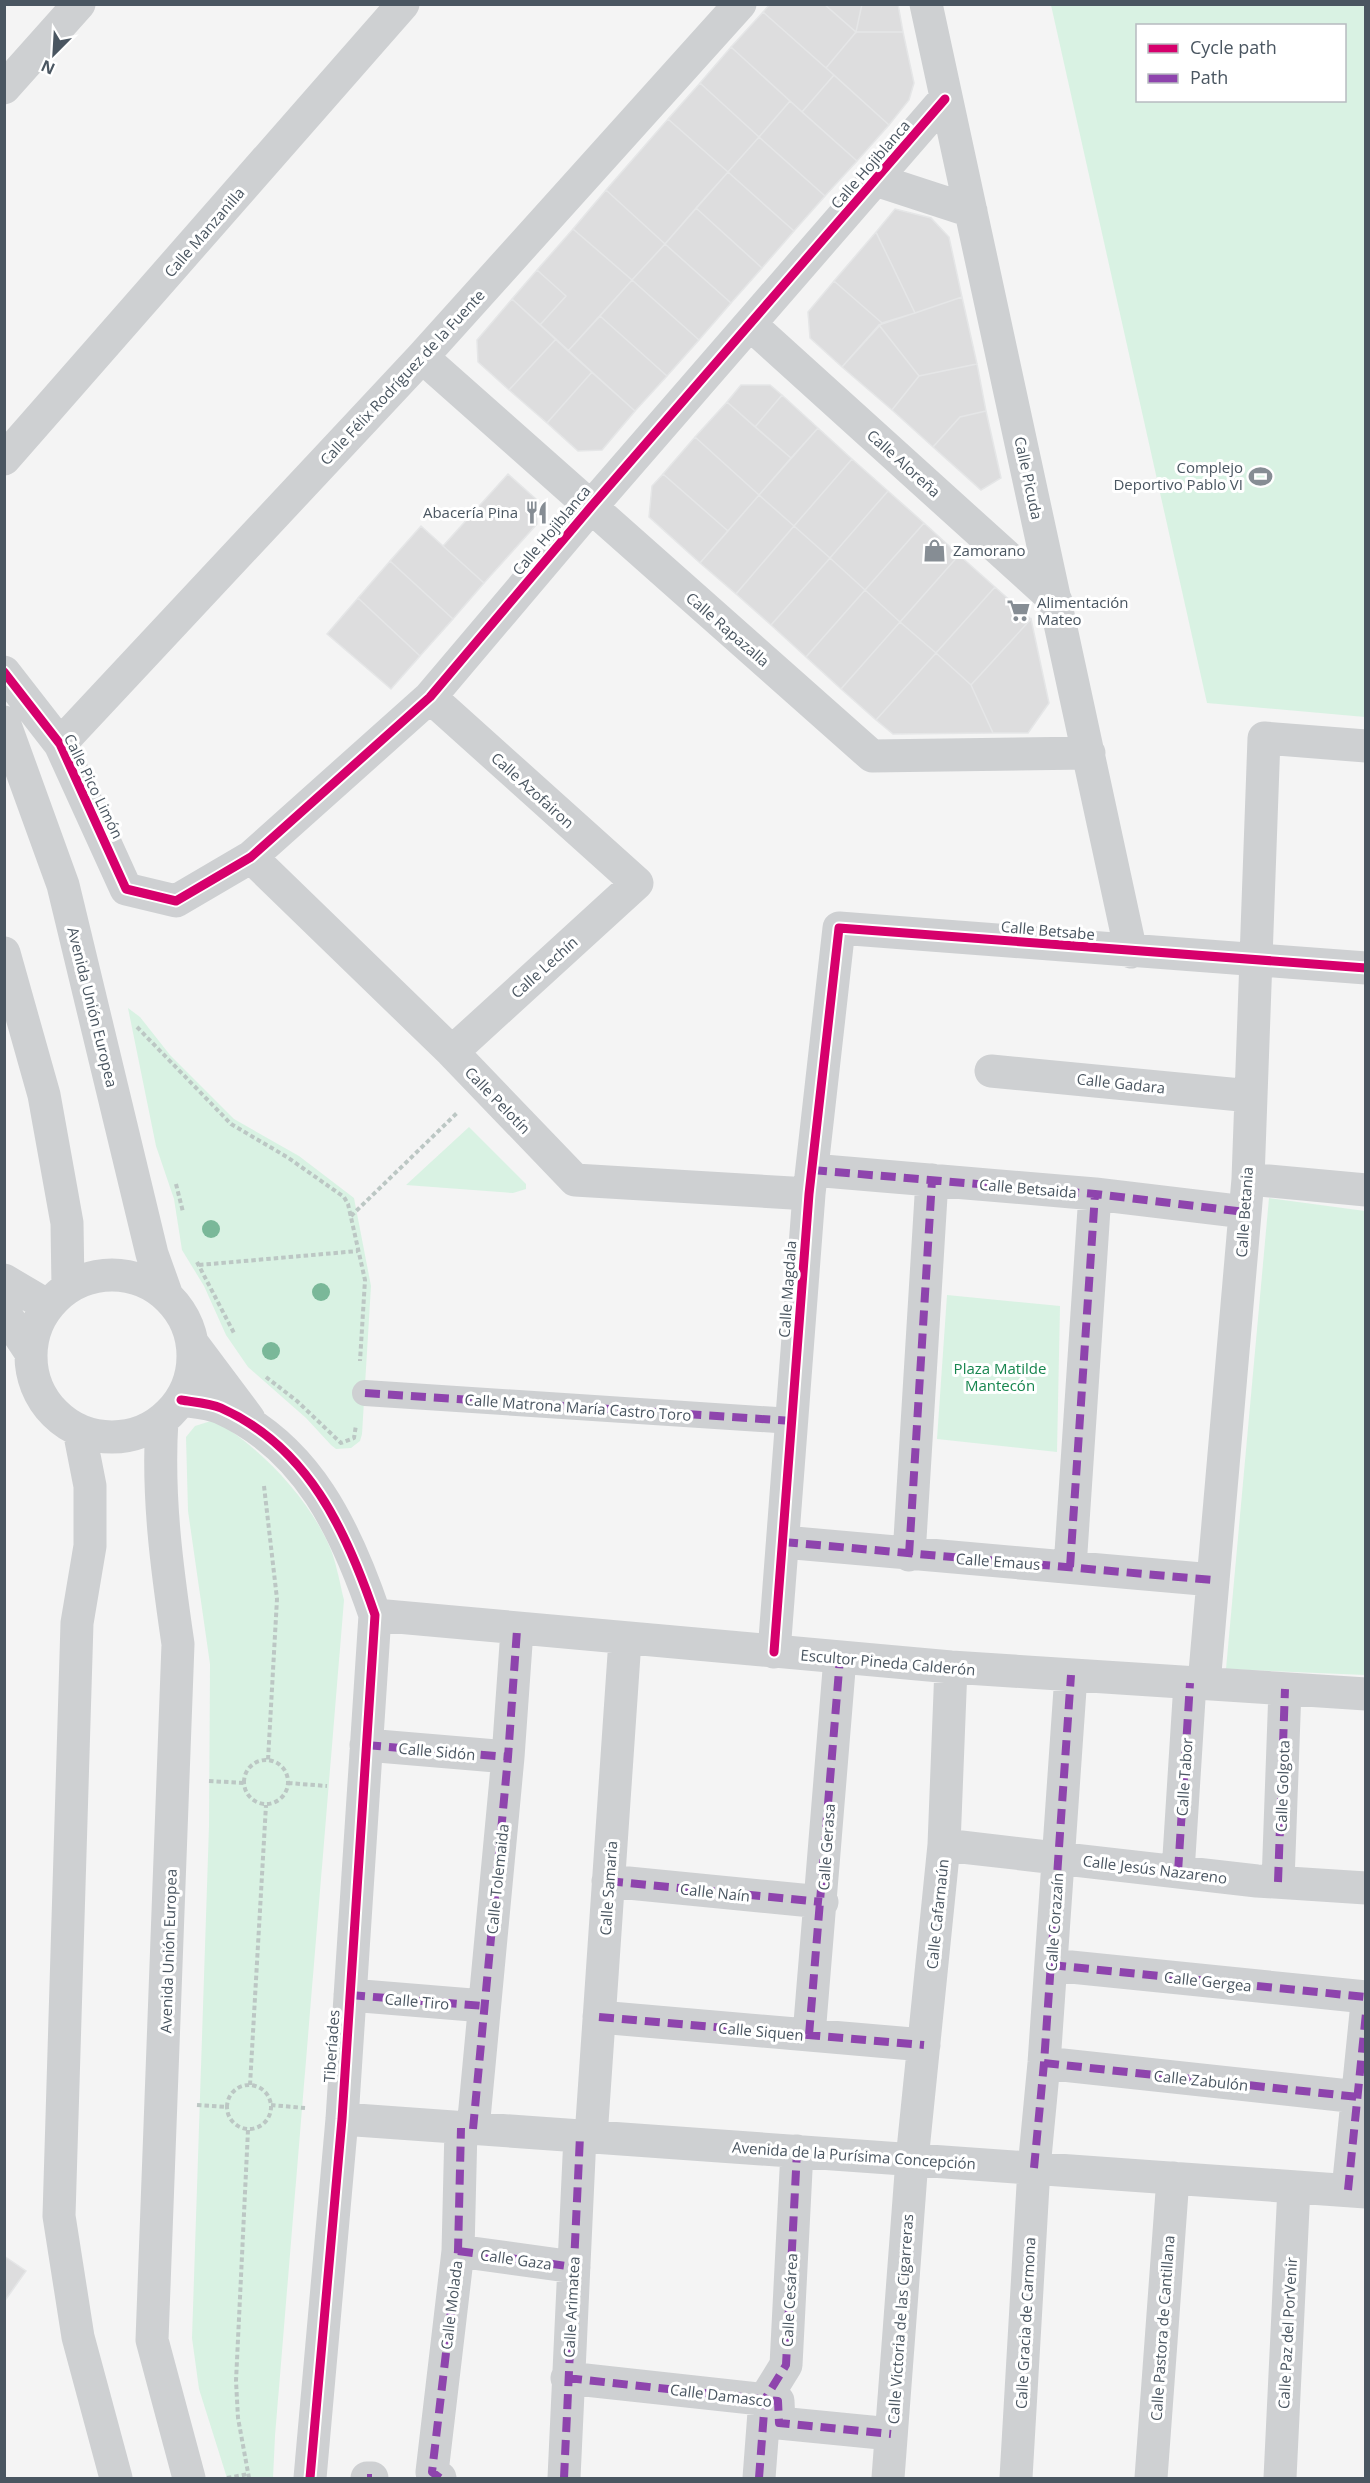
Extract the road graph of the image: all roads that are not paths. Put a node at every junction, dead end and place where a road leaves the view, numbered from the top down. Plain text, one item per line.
1 (79, 4) edge
2 (403, 4) edge
3 (740, 4) edge
4 (926, 4) edge
5 (4, 88) edge
6 (945, 99) junction
7 (876, 180) junction
8 (971, 211) junction
9 (751, 325) junction
10 (422, 357) junction
11 (4, 459) edge
12 (590, 508) junction
13 (1056, 601) junction
14 (4, 672) edge
15 (430, 697) junction
16 (4, 722) edge
17 (60, 744) junction
18 (1365, 746) edge
19 (1089, 753) junction
20 (251, 857) junction
21 (637, 883) joint
22 (126, 889) joint
23 (839, 928) joint
24 (1131, 952) junction
25 (4, 953) edge
26 (1255, 959) junction
27 (1365, 968) edge
28 (452, 1052) junction
29 (992, 1071) dead end
30 (1251, 1096) junction
31 (1248, 1179) junction
32 (932, 1180) junction
33 (810, 1182) junction
34 (1365, 1190) edge
35 (1095, 1194) junction
36 (1245, 1212) junction
37 (4, 1280) edge
38 (167, 1296) junction
39 (58, 1297) junction
40 (4, 1312) edge
41 (193, 1344) junction
42 (30, 1353) junction
43 (365, 1393) dead end
44 (172, 1410) junction
45 (792, 1421) junction
46 (255, 1427) junction
47 (79, 1430) junction
48 (783, 1542) junction
49 (909, 1555) junction
50 (1070, 1567) junction
51 (1213, 1580) junction
52 (375, 1615) junction
53 (517, 1630) junction
54 (625, 1640) junction
55 (774, 1652) junction
56 (840, 1658) junction
57 (951, 1667) junction
58 (1071, 1675) junction
59 (1197, 1684) junction
60 (1285, 1689) junction
61 (1365, 1694) edge
62 (366, 1745) junction
63 (508, 1757) junction
64 (944, 1845) junction
65 (1059, 1858) junction
66 (1178, 1872) junction
67 (608, 1881) junction
68 (1278, 1882) junction
69 (1365, 1888) edge
70 (822, 1902) junction
71 (1052, 1965) junction
72 (350, 1995) junction
73 (1365, 1997) edge
74 (484, 2006) junction
75 (1365, 2013) edge
76 (599, 2017) junction
77 (809, 2035) junction
78 (924, 2045) junction
79 (1044, 2063) junction
80 (1358, 2097) junction
81 (342, 2119) junction
82 (467, 2128) junction
83 (585, 2136) junction
84 (797, 2151) junction
85 (912, 2160) junction
86 (1034, 2168) junction
87 (1173, 2178) junction
88 (1294, 2187) junction
89 (1357, 2191) edge
90 (458, 2251) junction
91 (574, 2267) junction
92 (567, 2378) junction
93 (765, 2399) junction
94 (891, 2434) junction
95 (116, 2478) edge
96 (189, 2478) edge
97 (310, 2478) edge
98 (367, 2478) edge
99 (372, 2478) edge
100 (440, 2478) edge
101 (564, 2478) edge
102 (759, 2478) edge
103 (888, 2478) edge
104 (1016, 2478) edge
105 (1151, 2478) edge
106 (1280, 2478) edge

1 - 5 street
2 - 11 street, Calle Manzanilla
3 - 10 street, Calle Félix Rodríguez de la Fuente
4 - 6 street, Calle Picuda
6 - 7 street, Calle Hojiblanca
6 - 8 street, Calle Picuda
7 - 8 street
7 - 9 street, Calle Hojiblanca
8 - 13 street, Calle Picuda
9 - 12 street, Calle Hojiblanca
9 - 13 street, Calle Aloreña
10 - 12 street, Calle Rapazalla
10 - 17 street, Calle Félix Rodríguez de la Fuente
12 - 15 street, Calle Hojiblanca
12 - 19 street, Calle Rapazalla
13 - 19 street, Calle Picuda
14 - 17 street, Calle Pico Limón
15 - 20 street, Calle Hojiblanca
15 - 21 street, Calle Azofairon
16 - 38 street, Avenida Unión Europea
17 - 22 street, Calle Pico Limón
18 - 26 street, Calle Betania
19 - 24 street, Calle Picuda
20 - 22 street, Calle Hojiblanca
20 - 28 street, Calle Pelotín
21 - 28 street, Calle Lechín
23 - 24 street, Calle Betsabe
23 - 33 street, Calle Magdala
24 - 26 street, Calle Betsabe
25 - 39 street
26 - 27 street, Calle Betsabe
26 - 30 street, Calle Betania
28 - 33 street, Calle Pelotín
29 - 30 street, Calle Gadara
30 - 31 street, Calle Betania
31 - 34 street
31 - 36 street, Calle Betania
32 - 33 street, Calle Betsaida
32 - 35 street, Calle Betsaida
32 - 49 street
33 - 45 street, Calle Magdala
35 - 36 street, Calle Betsaida
35 - 50 street
36 - 51 street, Calle Betania
37 - 39 street
38 - 39 street
38 - 41 street
39 - 42 street
40 - 42 street
41 - 44 street
41 - 46 street
42 - 47 street
43 - 45 street, Calle Matrona María Castro Toro
44 - 46 street
44 - 47 street
44 - 96 street, Avenida Unión Europea
45 - 48 street, Calle Magdala
46 - 52 street
47 - 95 street
48 - 49 street, Calle Emaus
48 - 55 street, Calle Magdala
49 - 50 street, Calle Emaus
50 - 51 street, Calle Emaus
51 - 59 street, Calle Betania
52 - 53 street, Escultor Pineda Calderón
52 - 62 street, Tiberíades
53 - 54 street, Escultor Pineda Calderón
53 - 63 street, Calle Tolemaida
54 - 55 street, Escultor Pineda Calderón
54 - 67 street, Calle Samaria
55 - 56 street, Escultor Pineda Calderón
56 - 57 street, Escultor Pineda Calderón
56 - 70 street, Calle Gerasa
57 - 58 street, Escultor Pineda Calderón
57 - 64 street, Calle Cafarnaún
58 - 59 street, Escultor Pineda Calderón
58 - 65 street, Calle Corazaín
59 - 60 street, Escultor Pineda Calderón
59 - 66 street, Calle Tabor
60 - 61 street, Escultor Pineda Calderón
60 - 68 street, Calle Golgota
62 - 63 street, Calle Sidón
62 - 72 street, Tiberíades
63 - 74 street, Calle Tolemaida
64 - 65 street, Calle Jesús Nazareno
64 - 78 street, Calle Cafarnaún
65 - 66 street, Calle Jesús Nazareno
65 - 71 street, Calle Corazaín
66 - 68 street, Calle Jesús Nazareno
67 - 70 street, Calle Naín
67 - 76 street, Calle Samaria
68 - 69 street, Calle Jesús Nazareno
70 - 77 street, Calle Gerasa
71 - 73 street, Calle Gergea
71 - 79 street, Calle Corazaín
72 - 74 street, Calle Tiro
72 - 81 street, Tiberíades
74 - 82 street, Calle Tolemaida
75 - 80 street
76 - 77 street, Calle Siquen
76 - 83 street, Calle Samaria
77 - 78 street, Calle Siquen
78 - 85 street, Calle Cafarnaún
79 - 80 street, Calle Zabulón
79 - 86 street, Calle Corazaín
80 - 89 street
81 - 82 street, Avenida de la Purísima Concepción
81 - 97 street, Tiberíades
82 - 83 street, Avenida de la Purísima Concepción
82 - 90 street, Calle Molada
83 - 84 street, Avenida de la Purísima Concepción
83 - 91 street, Calle Arimatea
84 - 85 street, Avenida de la Purísima Concepción
84 - 93 street, Calle Cesárea
85 - 86 street, Avenida de la Purísima Concepción
85 - 94 street, Calle Victoria de las Cigarreras
86 - 87 street, Avenida de la Purísima Concepción
86 - 104 street, Calle Gracia de Carmona
87 - 88 street, Avenida de la Purísima Concepción
87 - 105 street, Calle Pastora de Cantillana
88 - 89 street, Avenida de la Purísima Concepción
88 - 106 street, Calle Paz del PorVenir
90 - 91 street, Calle Gaza
90 - 100 street, Calle Molada
91 - 92 street, Calle Arimatea
92 - 93 street, Calle Damasco
92 - 101 street, Calle Arimatea
93 - 94 street, Calle Damasco
93 - 102 street, Calle Cesárea
94 - 103 street, Calle Victoria de las Cigarreras
98 - 99 street

